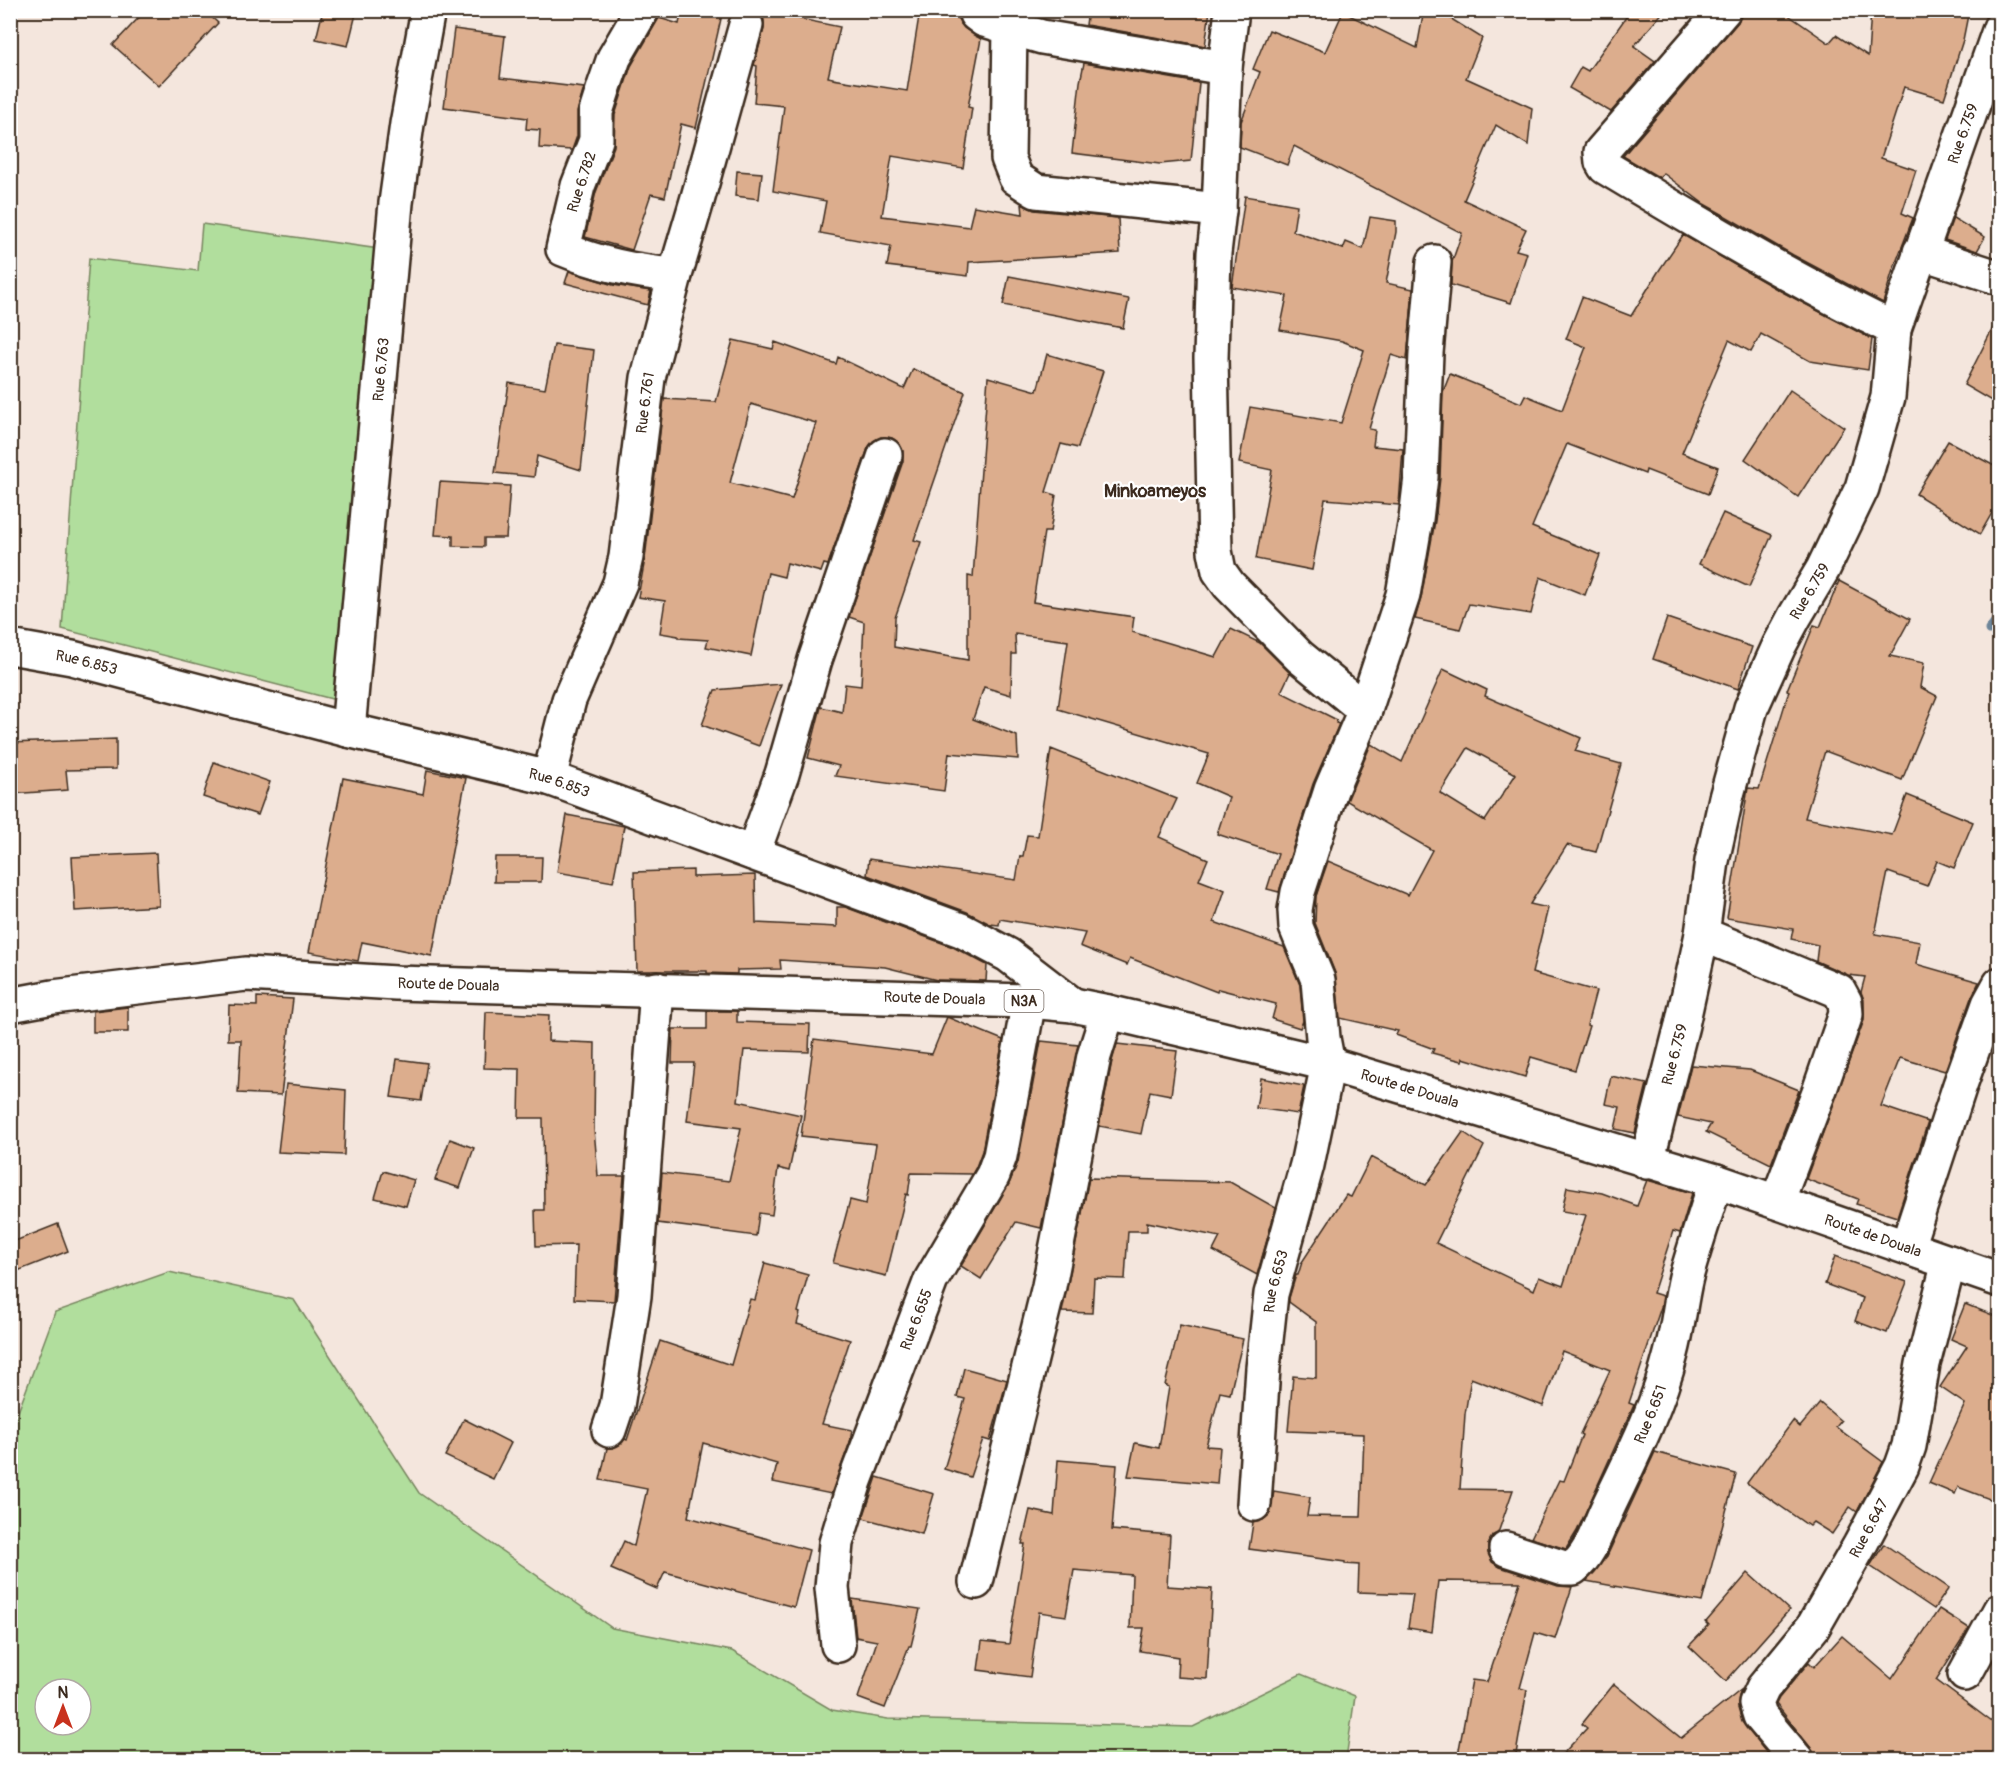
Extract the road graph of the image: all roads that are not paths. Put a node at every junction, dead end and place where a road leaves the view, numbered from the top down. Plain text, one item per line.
1 (428, 10) edge
2 (642, 10) edge
3 (975, 10) edge
4 (1232, 10) edge
5 (1724, 10) edge
6 (746, 25) dead end
7 (1010, 28) junction
8 (2000, 28) edge
9 (1224, 68) junction
10 (1219, 210) junction
11 (1920, 252) junction
12 (1434, 262) dead end
13 (675, 275) junction
14 (2000, 278) edge
15 (1894, 330) junction
16 (885, 455) dead end
17 (10, 647) edge
18 (1365, 710) junction
19 (348, 730) junction
20 (549, 778) junction
21 (753, 853) junction
22 (1702, 934) junction
23 (2000, 984) edge
24 (657, 990) junction
25 (1029, 1001) junction
26 (10, 1005) edge
27 (1073, 1005) junction
28 (1108, 1012) junction
29 (1328, 1064) junction
30 (1647, 1162) junction
31 (1716, 1181) junction
32 (1777, 1202) junction
33 (1907, 1247) junction
34 (1949, 1262) junction
35 (2000, 1280) edge
36 (609, 1430) dead end
37 (1254, 1504) dead end
38 (1506, 1549) dead end
39 (976, 1582) dead end
40 (2000, 1610) edge
41 (838, 1645) dead end
42 (1965, 1674) dead end
43 (1797, 1760) edge

1 - 19 main road, Rue 6.763
2 - 13 main road, Rue 6.782
3 - 7 main road
4 - 9 main road
5 - 15 main road
6 - 13 main road, Rue 6.761
7 - 9 main road
7 - 10 main road
8 - 11 main road, Rue 6.759
9 - 10 main road
10 - 18 main road
11 - 14 main road
11 - 15 main road, Rue 6.759
12 - 18 main road
13 - 20 main road, Rue 6.761
15 - 22 main road, Rue 6.759
16 - 21 main road
17 - 19 main road, Rue 6.853
18 - 29 main road
19 - 20 main road, Rue 6.853
20 - 21 main road, Rue 6.853
21 - 27 main road, Rue 6.853
22 - 30 main road, Rue 6.759
22 - 32 main road
23 - 33 main road
24 - 25 main road, Route de Douala / N3A
24 - 26 main road, Route de Douala / N3A
24 - 36 main road
25 - 27 main road, Route de Douala / N3A
25 - 41 main road, Rue 6.655
27 - 28 main road, Route de Douala / N3A
28 - 29 main road, Route de Douala / N3A
28 - 39 main road
29 - 30 main road, Route de Douala / N3A
29 - 37 main road, Rue 6.653
30 - 31 main road, Route de Douala / N3A
31 - 32 main road, Route de Douala / N3A
31 - 38 main road, Rue 6.651
32 - 33 main road, Route de Douala / N3A
33 - 34 main road, Route de Douala / N3A
34 - 35 main road, Route de Douala / N3A
34 - 43 main road, Rue 6.647
40 - 42 main road

